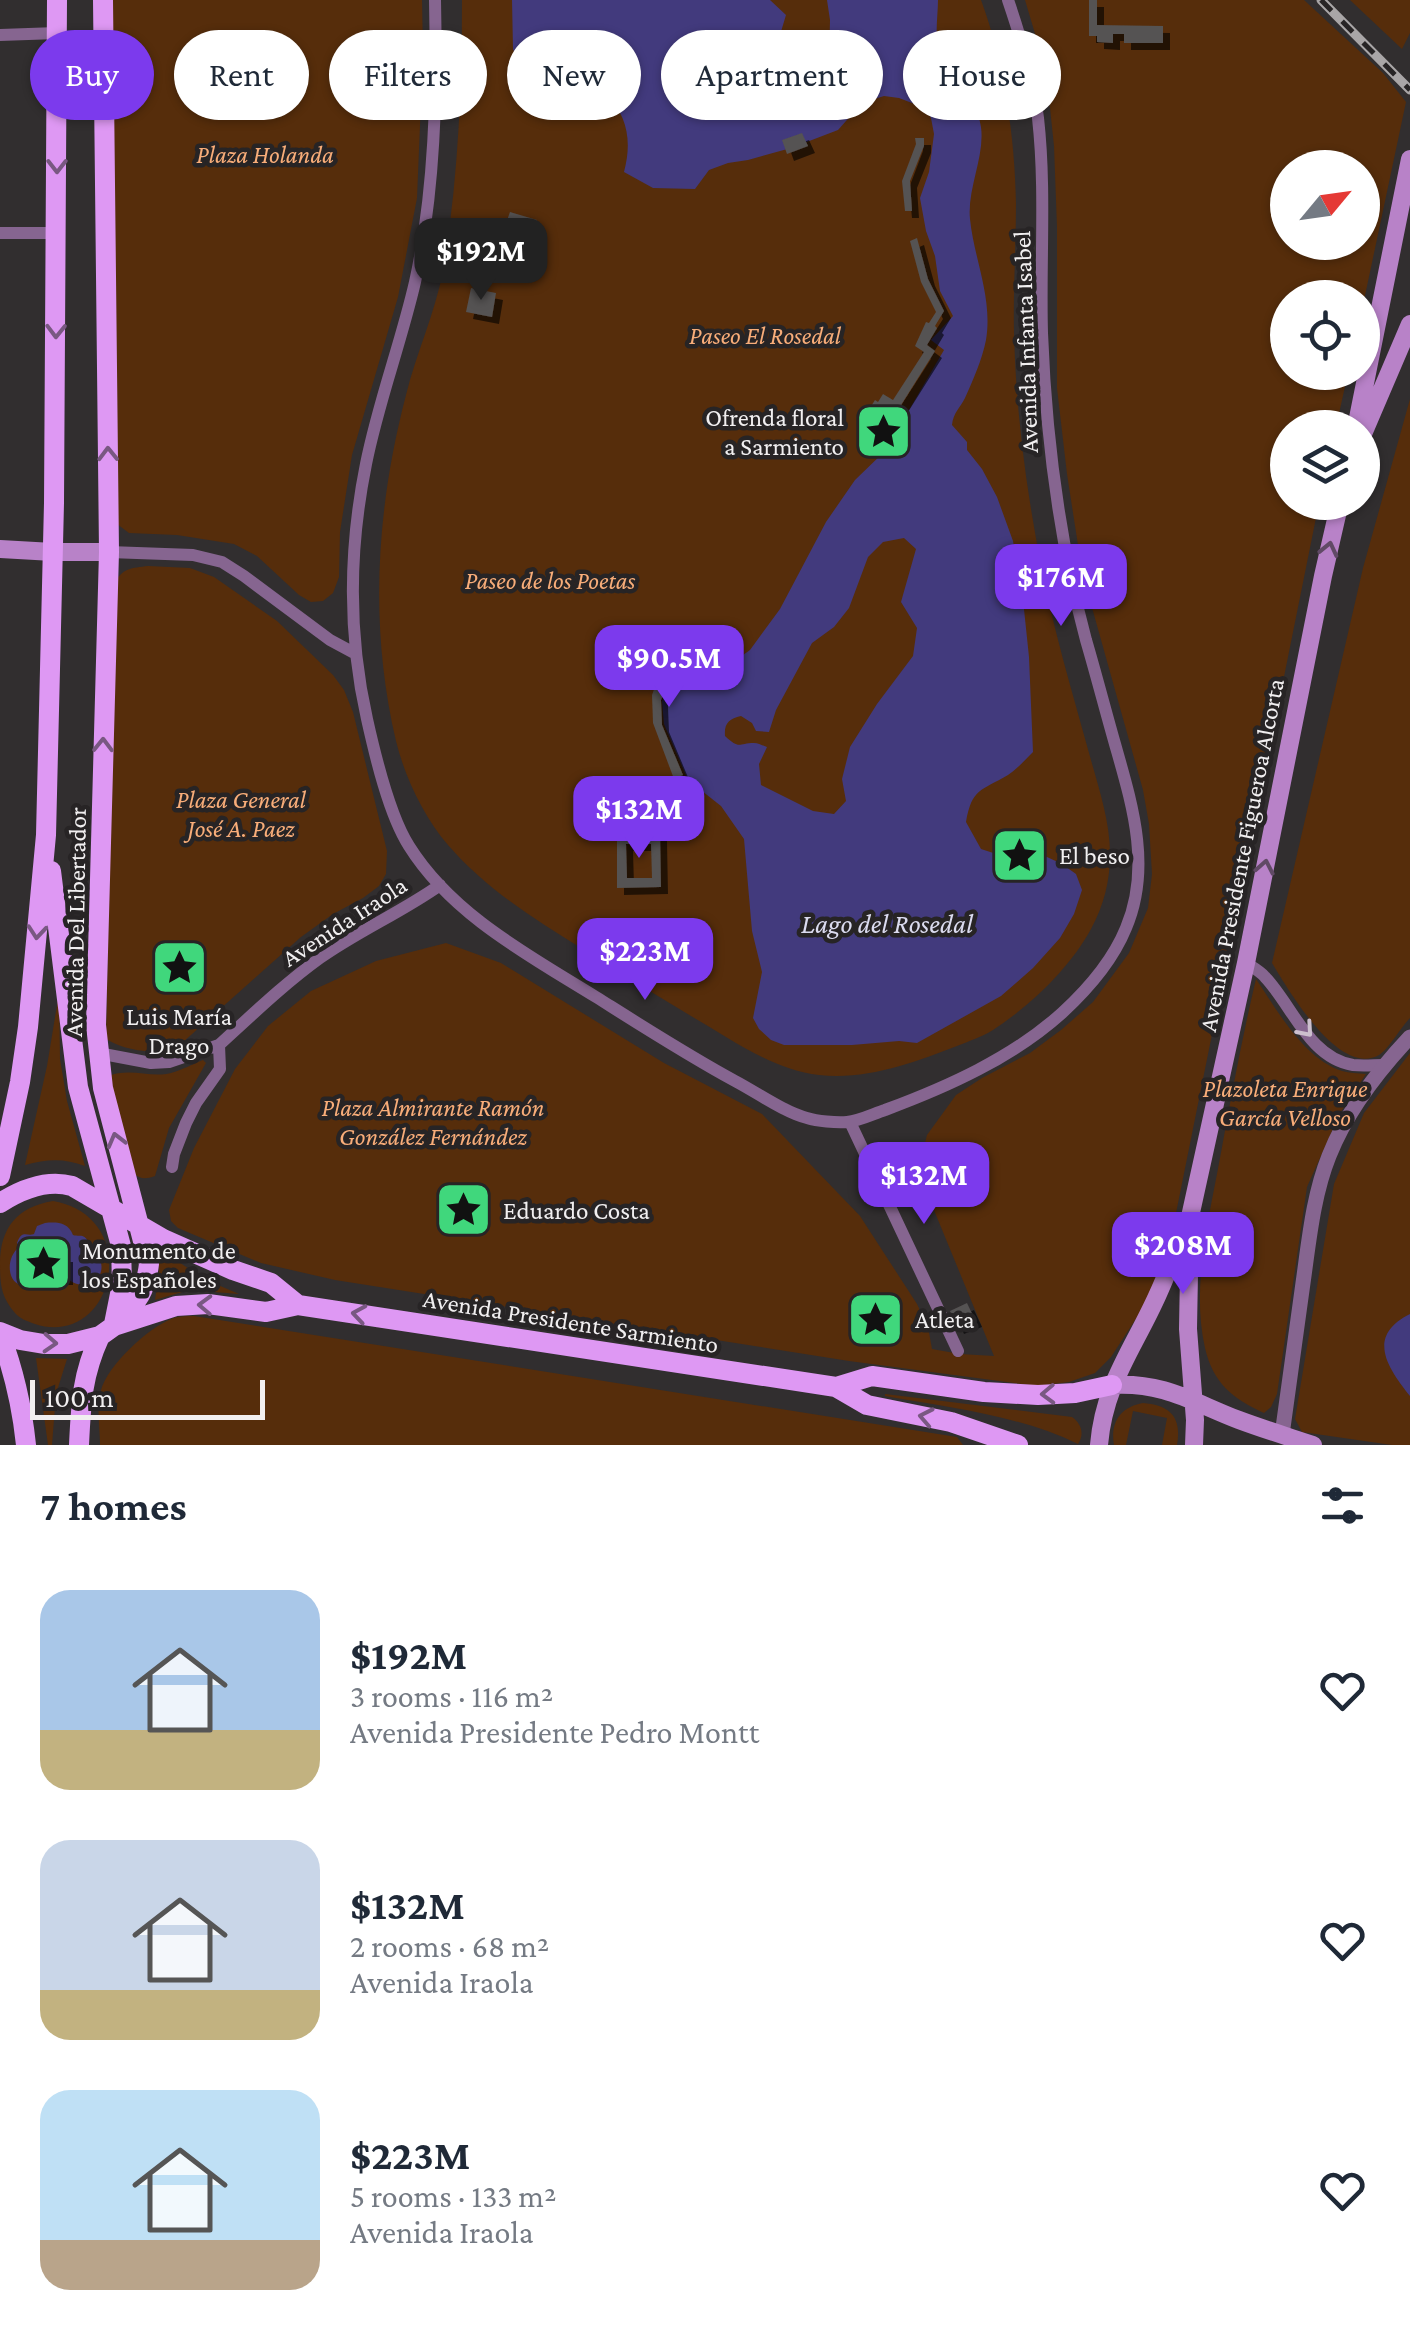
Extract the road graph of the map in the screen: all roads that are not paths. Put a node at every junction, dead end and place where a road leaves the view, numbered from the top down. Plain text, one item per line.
1 (57, 0) edge
2 (103, 0) edge
3 (434, 0) edge
4 (1008, 0) edge
5 (56, 30) edge
6 (0, 34) edge
7 (30, 34) edge
8 (56, 120) edge
9 (1410, 159) edge
10 (57, 233) junction
11 (0, 234) edge
12 (1410, 324) edge
13 (1360, 410) edge
14 (1372, 410) edge
15 (1336, 520) edge
16 (0, 548) edge
17 (53, 552) junction
18 (109, 552) junction
19 (356, 654) junction
20 (46, 834) junction
21 (440, 885) junction
22 (1246, 963) junction
23 (1410, 1037) edge
24 (219, 1046) junction
25 (98, 1053) junction
26 (1384, 1064) junction
27 (850, 1122) junction
28 (172, 1167) dead end
29 (0, 1176) edge
30 (0, 1202) edge
31 (110, 1209) junction
32 (1190, 1217) junction
33 (141, 1226) junction
34 (298, 1305) junction
35 (107, 1331) junction
36 (0, 1333) edge
37 (958, 1351) dead end
38 (1112, 1385) junction
39 (836, 1387) junction
40 (1192, 1400) junction
41 (1282, 1434) junction
42 (26, 1445) edge
43 (80, 1445) edge
44 (1018, 1445) edge
45 (1098, 1445) edge
46 (1194, 1445) edge
47 (1314, 1445) edge

1 - 5 main road, Avenida Del Libertador
18 -> 2 main road, Avenida Del Libertador
3 - 19 street
4 - 27 street, Avenida Infanta Isabel
6 - 7 street
8 -> 10 main road, Avenida Del Libertador
9 - 13 main road
10 - 11 street
10 -> 17 main road, Avenida Del Libertador
12 - 14 main road
22 -> 15 main road, Avenida Presidente Figueroa Alcorta
16 - 17 main road
17 - 18 main road
17 - 20 main road, Avenida Del Libertador
18 - 19 street
25 -> 18 main road, Avenida Del Libertador
19 - 21 street
20 -> 29 main road, Avenida Del Libertador
20 - 31 main road, Avenida Del Libertador
21 - 24 street, Avenida Iraola
21 - 27 street, Avenida Iraola
22 -> 26 street
22 - 32 main road, Avenida Presidente Figueroa Alcorta
23 - 26 street
24 - 25 street, Avenida Iraola
24 - 28 street
33 -> 25 main road, Avenida Del Libertador
26 - 41 street
27 - 37 street
30 - 31 main road, Avenida Presidente Sarmiento
31 - 33 main road, Avenida Presidente Sarmiento
31 - 35 main road, Avenida Del Libertador
32 - 38 main road, Avenida Presidente Figueroa Alcorta
32 - 40 main road, Avenida Presidente Figueroa Alcorta
33 - 34 main road, Avenida Presidente Sarmiento
33 - 35 main road, Avenida Del Libertador
34 -> 35 main road, Avenida Presidente Sarmiento
39 -> 34 main road, Avenida Presidente Sarmiento
36 -> 35 main road, Avenida Presidente Sarmiento
35 - 43 main road, Avenida Del Libertador
36 - 42 main road
38 -> 39 main road, Avenida Presidente Sarmiento
38 - 40 main road, Avenida Presidente Sarmiento
38 - 45 main road, Avenida Presidente Figueroa Alcorta
44 -> 39 main road, Avenida Presidente Sarmiento
40 - 41 main road, Avenida Presidente Sarmiento
40 - 46 main road, Avenida Presidente Figueroa Alcorta
41 - 47 main road, Avenida Presidente Sarmiento

